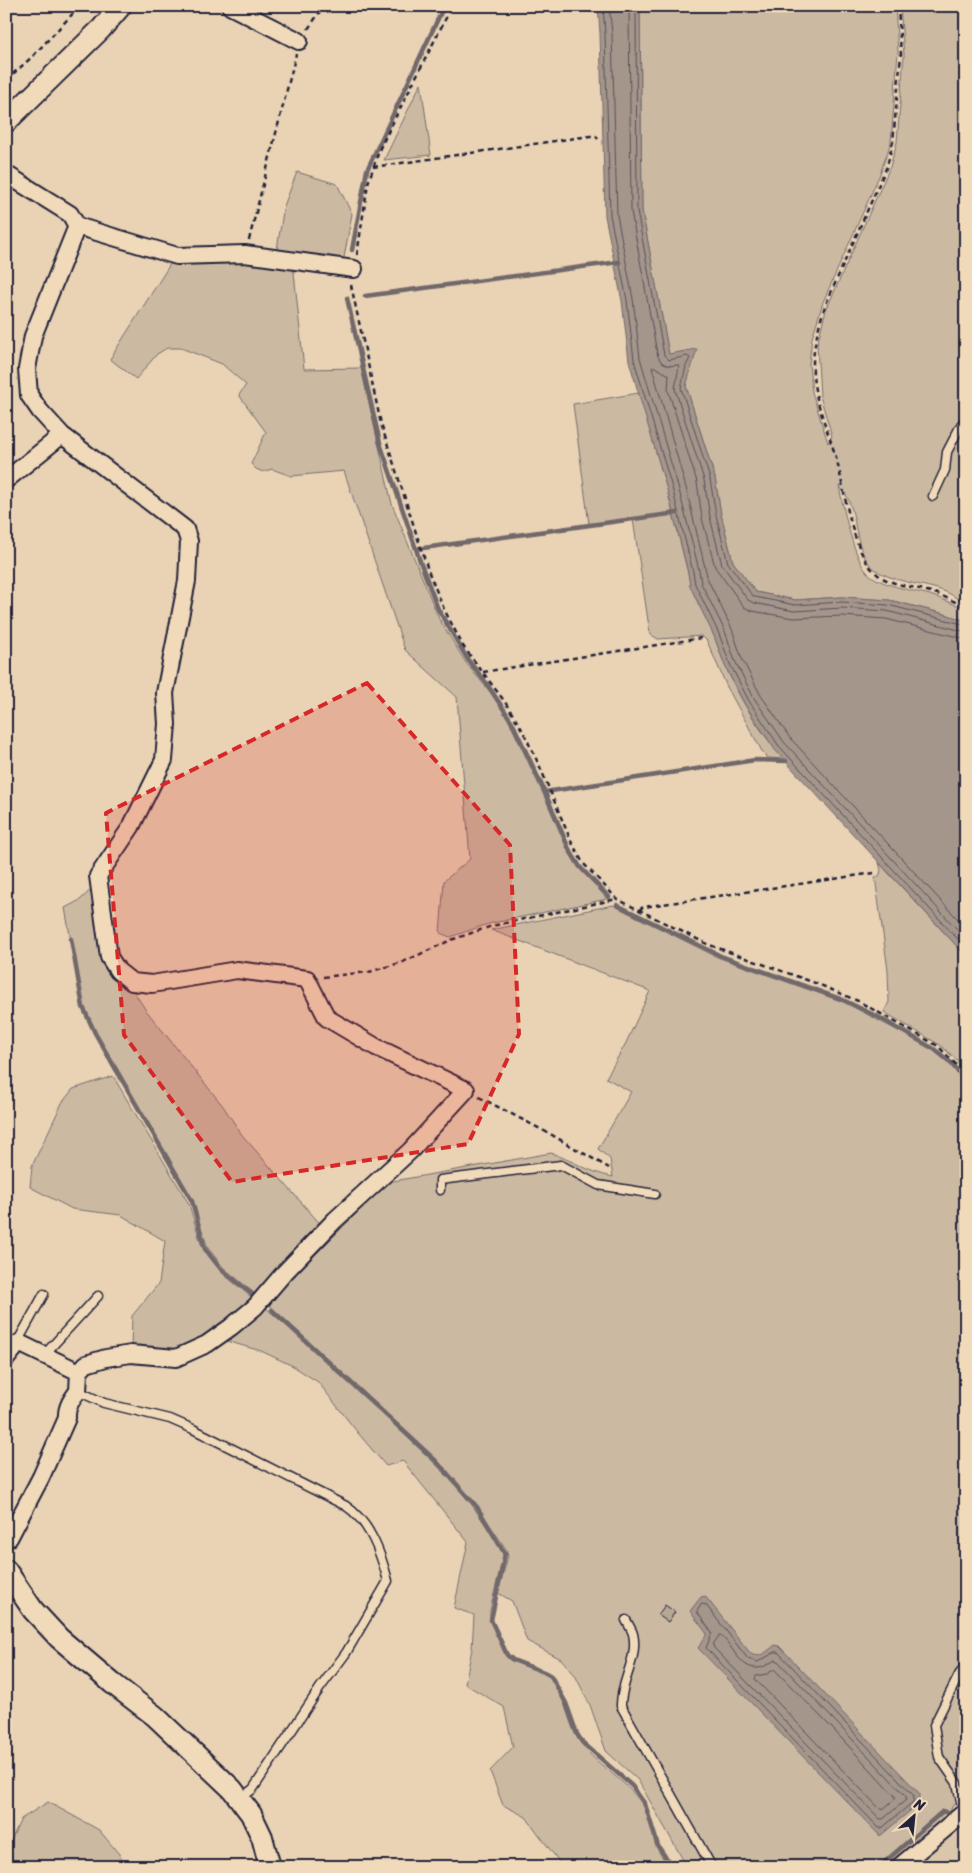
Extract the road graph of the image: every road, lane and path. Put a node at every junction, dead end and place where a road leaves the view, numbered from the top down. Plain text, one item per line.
1 (80, 6) edge
2 (121, 6) edge
3 (230, 6) edge
4 (324, 6) edge
5 (452, 6) edge
6 (898, 6) edge
7 (299, 41) junction
8 (6, 80) edge
9 (6, 122) edge
10 (598, 139) dead end
11 (374, 167) junction
12 (6, 174) edge
13 (77, 226) junction
14 (245, 254) junction
15 (354, 268) junction
16 (966, 420) edge
17 (62, 435) junction
18 (6, 480) edge
19 (933, 496) dead end
20 (966, 607) edge
21 (702, 638) dead end
22 (483, 672) junction
23 (874, 873) dead end
24 (617, 899) junction
25 (639, 910) junction
26 (307, 979) junction
27 (966, 1075) edge
28 (466, 1090) junction
29 (609, 1168) dead end
30 (440, 1190) dead end
31 (655, 1194) dead end
32 (44, 1294) dead end
33 (98, 1296) dead end
34 (19, 1343) junction
35 (44, 1355) junction
36 (6, 1359) edge
37 (79, 1372) junction
38 (78, 1392) junction
39 (6, 1539) edge
40 (6, 1570) edge
41 (626, 1620) dead end
42 (966, 1665) edge
43 (240, 1798) junction
44 (965, 1811) edge
45 (270, 1867) edge
46 (712, 1867) edge
47 (899, 1867) edge

1 - 8 path
2 - 9 street
3 - 7 street
4 - 7 path
5 - 11 path
6 - 20 path
7 - 14 path
10 - 11 path
11 - 15 path
12 - 13 street
13 - 14 street
13 - 17 street
14 - 15 street
15 - 22 path
16 - 19 lane
17 - 18 street
17 - 26 street
21 - 22 path
22 - 24 path
23 - 25 path
24 - 25 path
24 - 26 path
25 - 27 path
26 - 28 street
28 - 29 path
28 - 37 street
30 - 31 lane
32 - 34 lane
33 - 35 lane
34 - 35 street
34 - 36 street
35 - 37 street
37 - 38 street
38 - 39 street
38 - 43 lane
40 - 43 street
41 - 46 lane
42 - 44 lane
43 - 45 street
44 - 47 street

